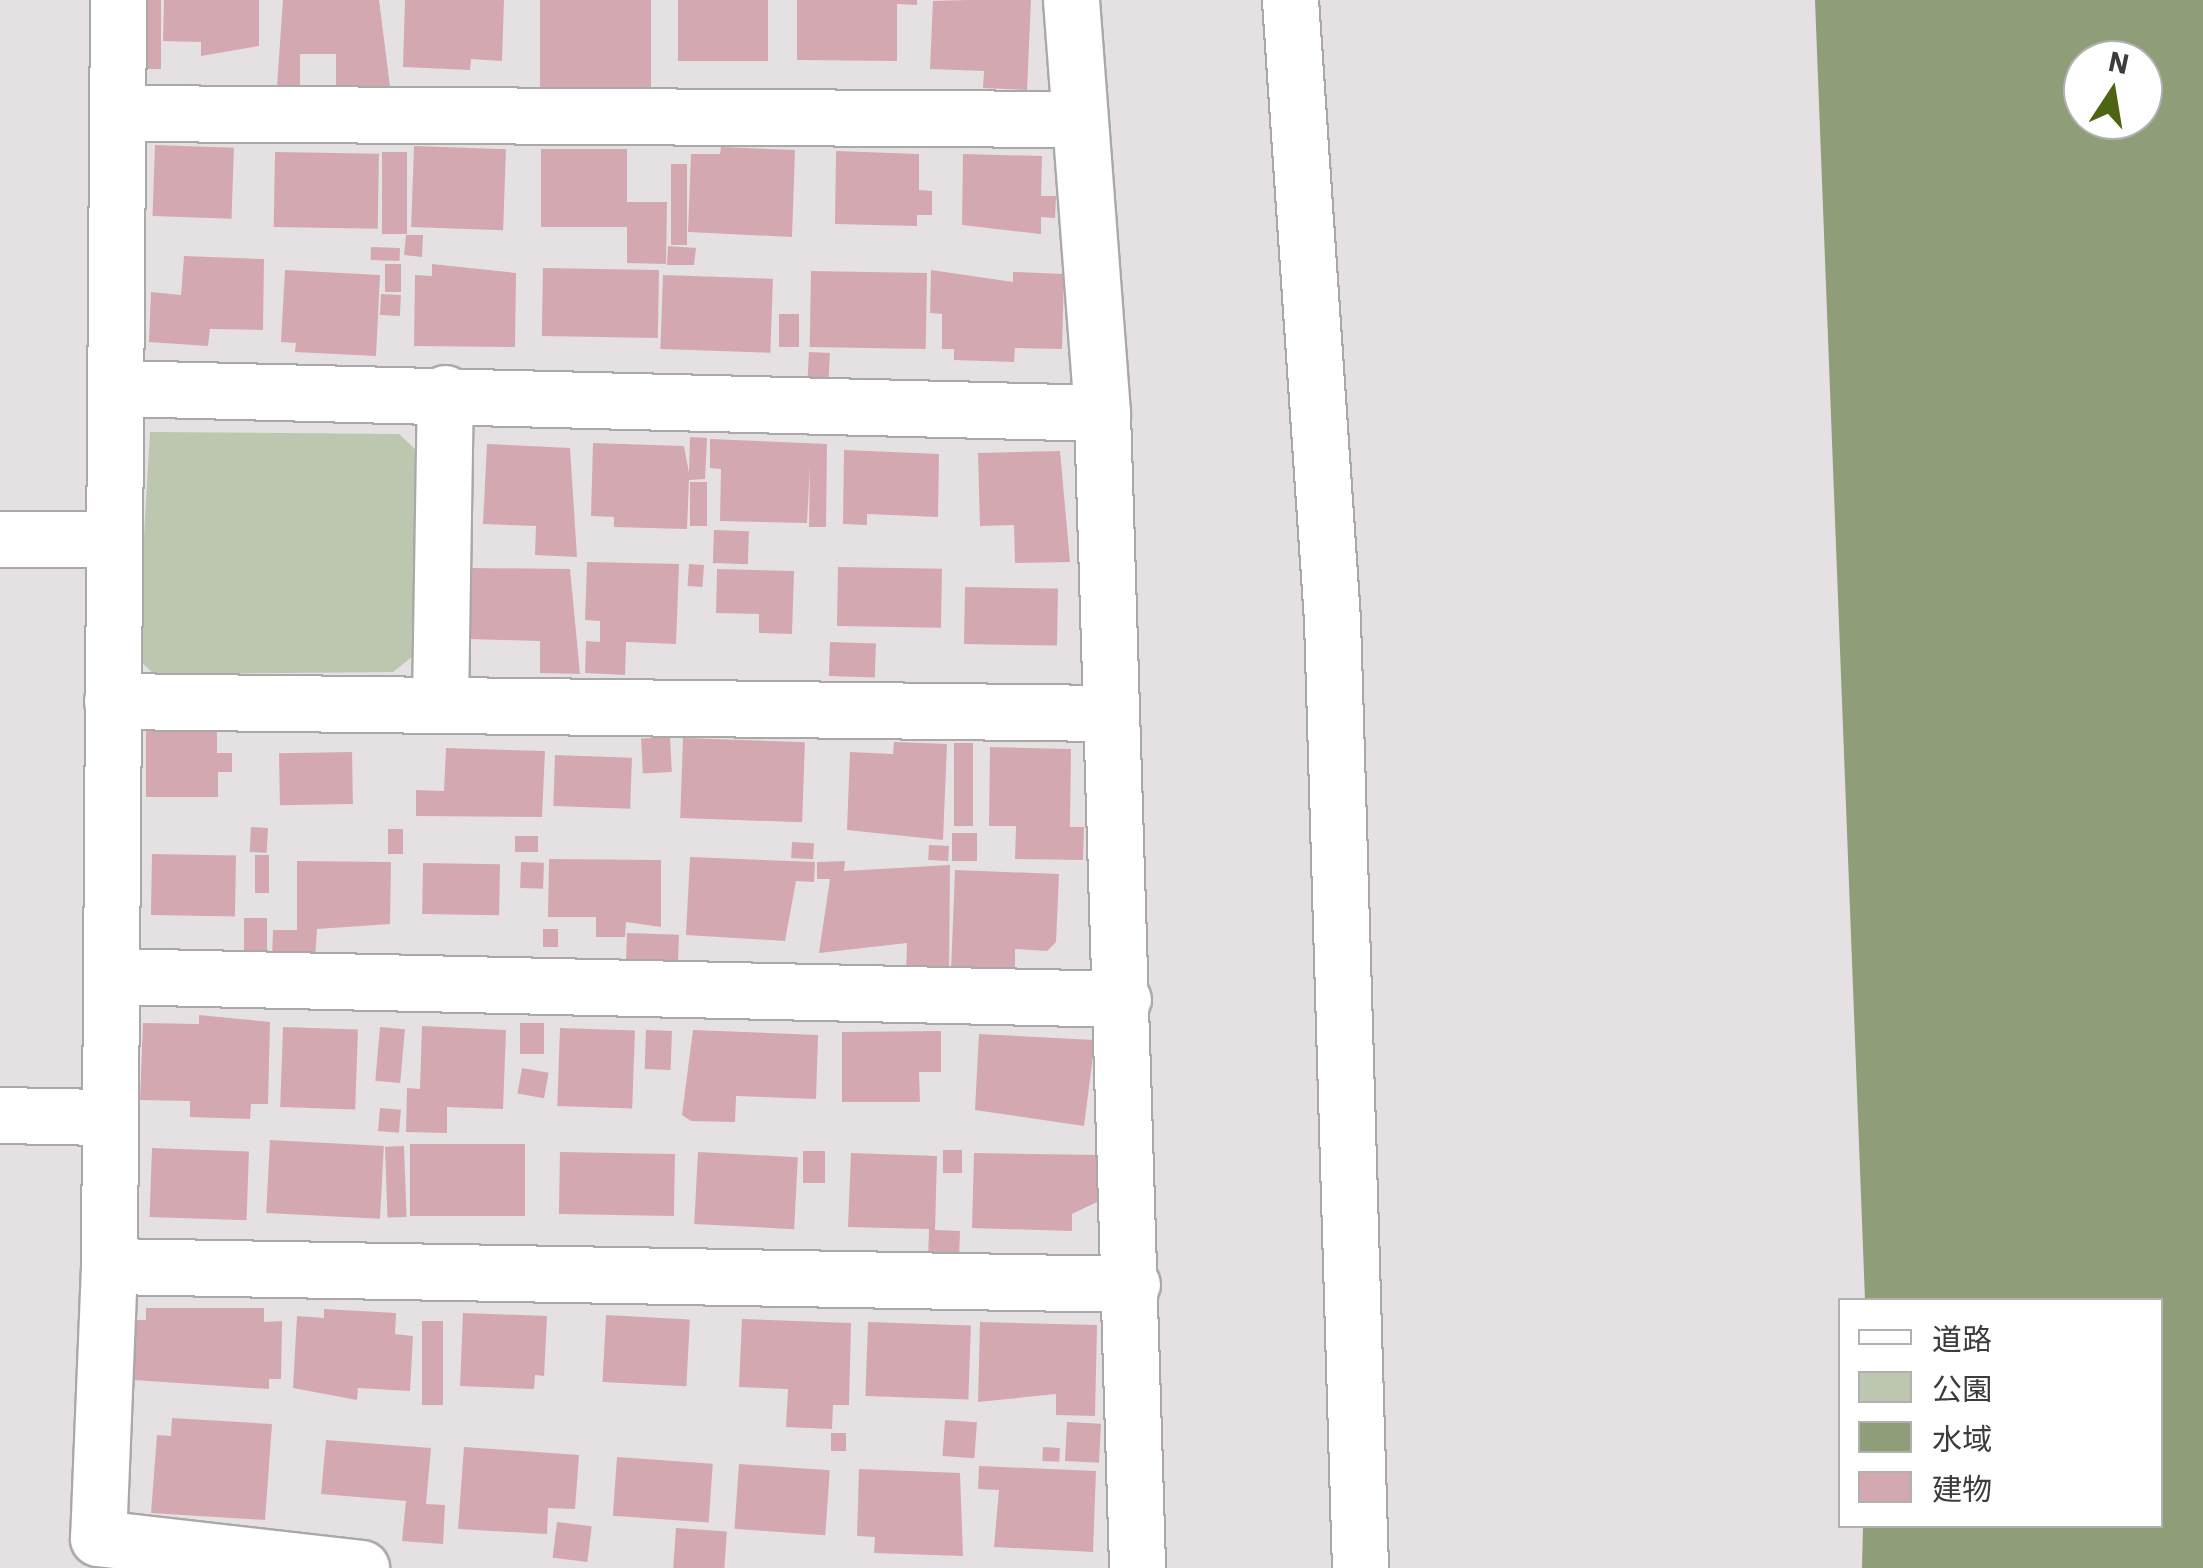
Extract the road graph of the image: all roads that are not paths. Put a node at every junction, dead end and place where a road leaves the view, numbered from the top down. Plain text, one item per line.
1 (118, 0) edge
2 (1071, 0) edge
3 (1290, 0) edge
4 (117, 113) junction
5 (1078, 119) junction
6 (117, 388) junction
7 (445, 393) junction
8 (1102, 413) junction
9 (0, 539) edge
10 (113, 539) junction
11 (112, 701) junction
12 (440, 703) junction
13 (1110, 713) junction
14 (111, 976) junction
15 (1123, 998) junction
16 (0, 1115) edge
17 (107, 1118) junction
18 (109, 1266) junction
19 (1132, 1284) junction
20 (362, 1568) edge
21 (1137, 1568) edge
22 (1360, 1568) edge

1 - 4 street
2 - 5 street
3 - 22 street
4 - 5 street
4 - 6 street
5 - 8 street
6 - 7 street
6 - 10 street
7 - 8 street
7 - 12 street
8 - 13 street
9 - 10 street
10 - 11 street
11 - 12 street
11 - 14 street
12 - 13 street
13 - 15 street
14 - 15 street
14 - 17 street
15 - 19 street
16 - 17 street
17 - 18 street
18 - 19 street
18 - 20 street
19 - 21 street

